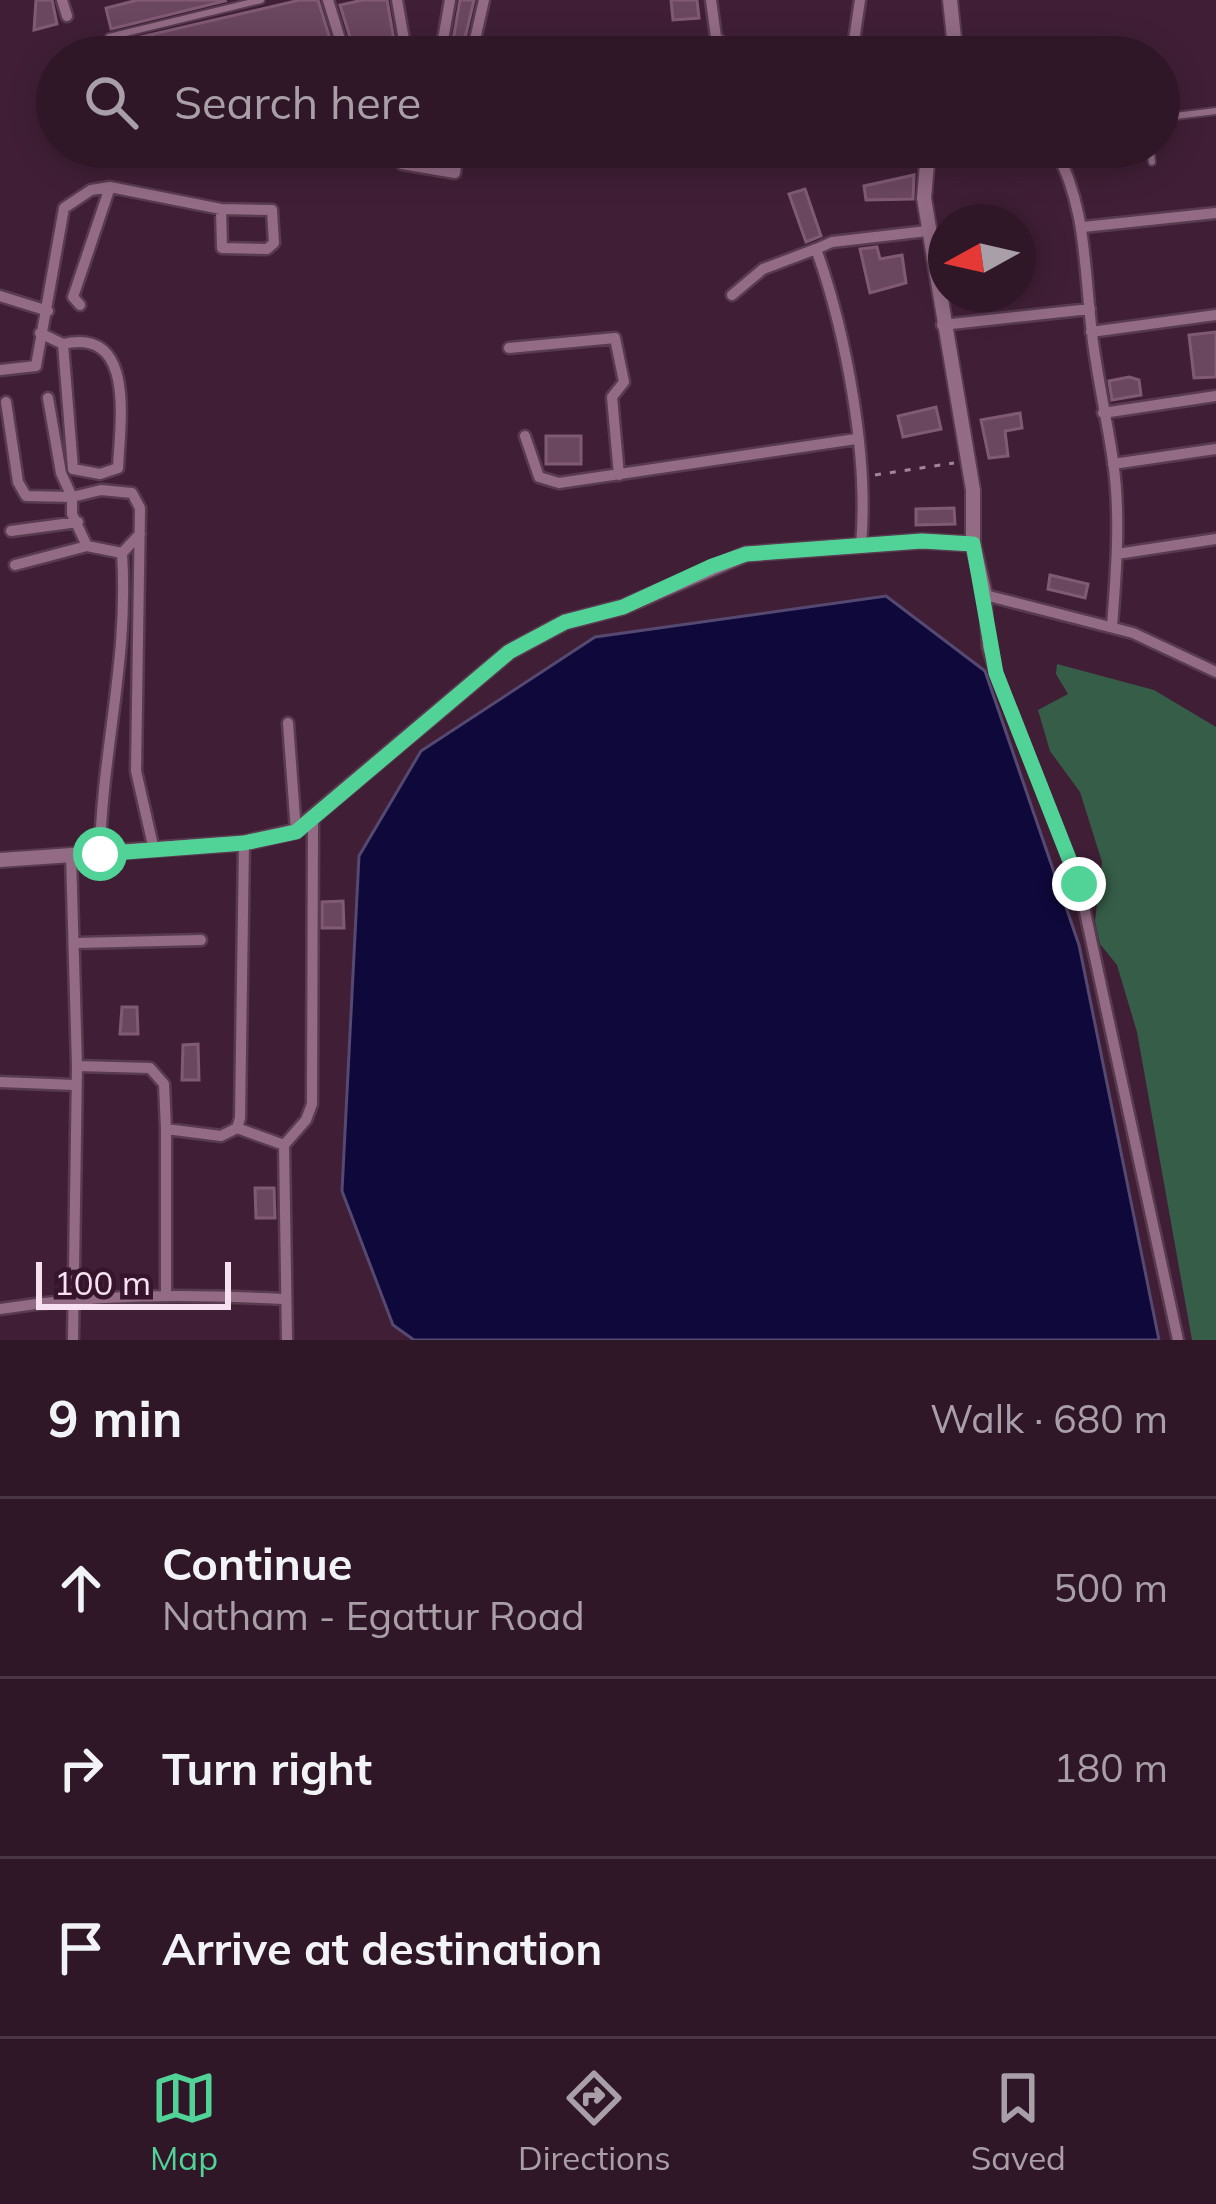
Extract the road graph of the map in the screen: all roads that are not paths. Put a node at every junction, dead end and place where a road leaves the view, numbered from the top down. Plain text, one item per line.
1 (62, 0) edge
2 (260, 0) edge
3 (328, 0) edge
4 (397, 0) edge
5 (450, 0) edge
6 (484, 0) edge
7 (711, 0) edge
8 (860, 0) edge
9 (950, 0) edge
10 (67, 16) dead end
11 (113, 36) edge
12 (339, 36) edge
13 (403, 36) edge
14 (444, 36) edge
15 (476, 36) edge
16 (716, 36) edge
17 (855, 36) edge
18 (954, 36) edge
19 (1216, 111) edge
20 (1180, 115) edge
21 (428, 168) edge
22 (455, 168) edge
23 (928, 168) edge
24 (1065, 168) edge
25 (110, 188) junction
26 (221, 209) junction
27 (1216, 212) edge
28 (1083, 227) junction
29 (928, 231) joint
30 (816, 249) junction
31 (732, 295) dead end
32 (0, 296) edge
33 (80, 304) dead end
34 (1090, 309) junction
35 (48, 311) junction
36 (940, 312) edge
37 (1216, 314) edge
38 (942, 325) junction
39 (1091, 332) junction
40 (40, 333) junction
41 (64, 344) junction
42 (509, 348) dead end
43 (0, 370) edge
44 (1216, 396) edge
45 (49, 398) dead end
46 (6, 402) dead end
47 (1103, 413) junction
48 (525, 436) dead end
49 (856, 439) junction
50 (1216, 449) edge
51 (1113, 464) junction
52 (619, 475) junction
53 (72, 497) junction
54 (78, 523) junction
55 (11, 531) dead end
56 (140, 534) junction
57 (1216, 538) edge
58 (861, 544) junction
59 (973, 544) junction
60 (87, 546) junction
61 (122, 553) junction
62 (1117, 554) junction
63 (15, 565) dead end
64 (985, 596) junction
65 (1112, 627) junction
66 (1216, 672) edge
67 (288, 723) dead end
68 (313, 822) junction
69 (296, 832) junction
70 (244, 843) junction
71 (154, 850) junction
72 (100, 854) junction
73 (71, 856) junction
74 (0, 860) edge
75 (201, 940) dead end
76 (76, 944) junction
77 (77, 1066) junction
78 (0, 1082) edge
79 (75, 1085) junction
80 (237, 1128) junction
81 (166, 1129) junction
82 (284, 1145) junction
83 (166, 1293) junction
84 (70, 1298) junction
85 (283, 1299) junction
86 (0, 1309) edge
87 (73, 1340) edge
88 (286, 1340) edge
89 (1178, 1340) edge

1 - 10 street
2 - 11 lane
3 - 12 street
4 - 13 street
5 - 14 street
6 - 15 street
7 - 16 street
8 - 17 street
9 - 18 street
19 - 20 lane
21 - 22 street
23 - 29 street
24 - 28 street
25 - 26 street
25 - 33 street
25 - 35 street
26 - 26 street
27 - 28 street
28 - 34 street
29 - 30 street
30 - 31 street
30 - 49 street
32 - 35 street
34 - 38 street
34 - 39 street
35 - 40 street
36 - 38 street
37 - 39 street
38 - 59 street
39 - 47 street
40 - 41 street
40 - 43 street
41 - 41 street
42 - 52 street
44 - 47 street
45 - 53 street
46 - 53 street
47 - 51 street
48 - 52 street
49 - 52 street
49 - 58 street
50 - 51 street
51 - 62 street
53 - 54 street
53 - 56 street
54 - 55 street
54 - 60 street
56 - 61 street
56 - 71 street
57 - 62 street
58 - 59 street
58 - 68 street
59 - 64 street
60 - 61 street
60 - 63 street
61 - 72 street
62 - 65 street
64 - 65 street
64 - 89 street
65 - 66 street
67 - 69 street
68 - 69 street
68 - 82 street
69 - 70 street
70 - 71 street
70 - 80 street
71 - 72 street
72 - 73 street
73 - 74 street
73 - 76 street
75 - 76 street
76 - 77 street
77 - 79 street
77 - 81 street
78 - 79 street
79 - 84 street
80 - 81 street
80 - 82 street
81 - 83 street
82 - 85 street
83 - 84 street
83 - 85 street
84 - 86 street
84 - 87 street
85 - 88 street

